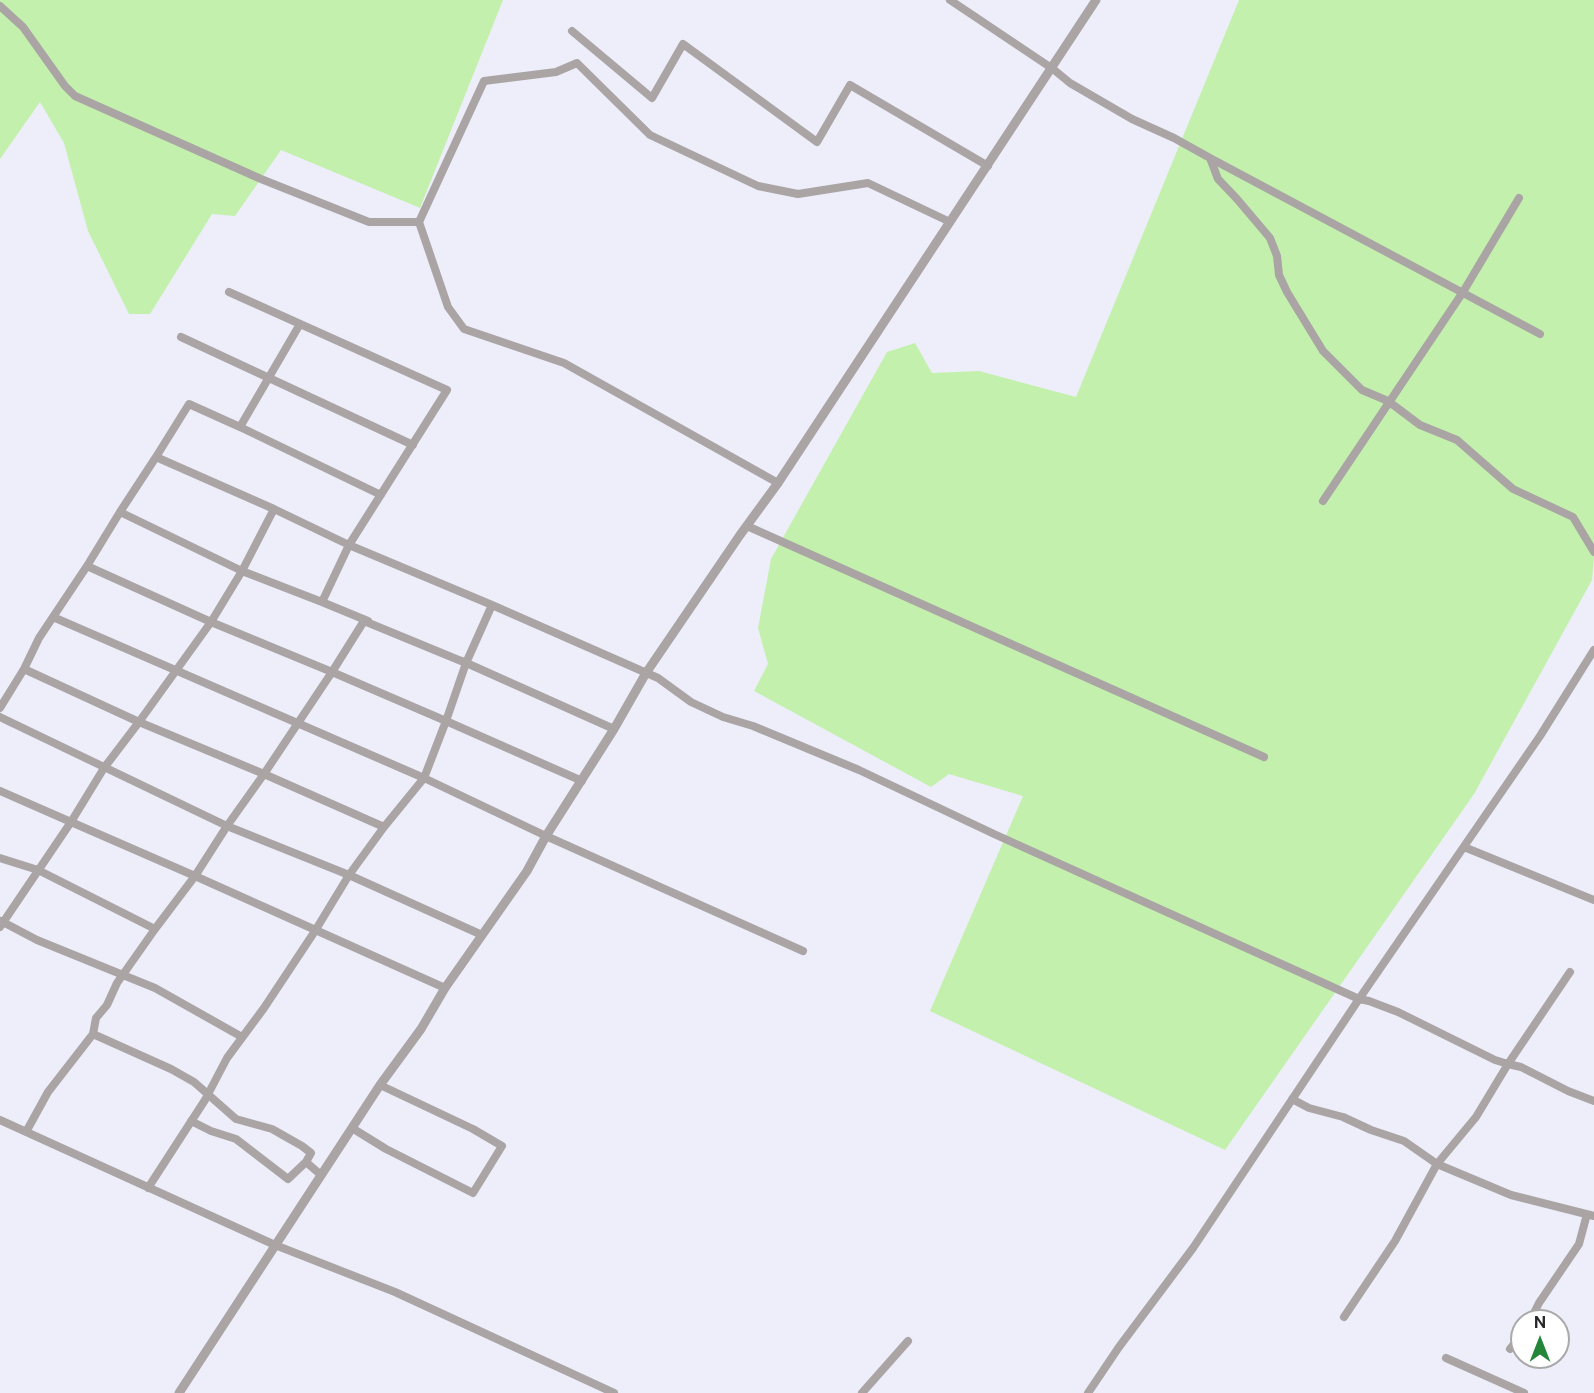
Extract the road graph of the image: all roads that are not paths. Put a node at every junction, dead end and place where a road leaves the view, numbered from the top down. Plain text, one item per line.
1 (950, 0) edge
2 (1096, 0) edge
3 (0, 6) edge
4 (572, 31) dead end
5 (1053, 69) junction
6 (1210, 158) junction
7 (988, 166) junction
8 (1519, 198) dead end
9 (419, 222) junction
10 (950, 222) junction
11 (229, 292) dead end
12 (1463, 292) junction
13 (300, 324) junction
14 (1540, 334) dead end
15 (181, 337) dead end
16 (270, 377) junction
17 (1388, 401) junction
18 (240, 427) junction
19 (413, 445) junction
20 (156, 457) junction
21 (778, 483) junction
22 (381, 495) junction
23 (1323, 501) dead end
24 (274, 509) junction
25 (120, 512) junction
26 (747, 526) junction
27 (349, 545) junction
28 (1594, 552) edge
29 (87, 566) junction
30 (242, 571) junction
31 (322, 602) junction
32 (492, 604) junction
33 (53, 617) junction
34 (211, 622) junction
35 (1594, 650) edge
36 (466, 663) junction
37 (24, 669) junction
38 (176, 671) junction
39 (332, 672) junction
40 (646, 674) junction
41 (0, 708) edge
42 (0, 717) edge
43 (139, 722) junction
44 (446, 722) junction
45 (297, 723) junction
46 (614, 729) junction
47 (1264, 757) dead end
48 (104, 768) junction
49 (264, 774) junction
50 (424, 778) junction
51 (582, 781) junction
52 (0, 791) edge
53 (71, 822) junction
54 (227, 826) junction
55 (384, 827) junction
56 (546, 836) junction
57 (1464, 847) junction
58 (0, 858) edge
59 (38, 870) junction
60 (349, 875) junction
61 (195, 876) junction
62 (1594, 900) edge
63 (1, 923) edge
64 (155, 929) junction
65 (315, 931) junction
66 (482, 935) junction
67 (803, 951) dead end
68 (1569, 972) dead end
69 (123, 975) junction
70 (445, 988) junction
71 (1359, 999) junction
72 (93, 1034) junction
73 (242, 1037) junction
74 (1508, 1064) junction
75 (380, 1085) junction
76 (207, 1093) junction
77 (1292, 1099) junction
78 (1594, 1101) edge
79 (0, 1120) edge
80 (191, 1121) junction
81 (352, 1128) junction
82 (26, 1132) junction
83 (306, 1162) junction
84 (1437, 1164) junction
85 (321, 1175) junction
86 (148, 1188) junction
87 (1591, 1215) edge
88 (275, 1245) junction
89 (1536, 1309) edge
90 (1344, 1317) dead end
91 (908, 1341) dead end
92 (1446, 1358) dead end
93 (179, 1393) edge
94 (614, 1393) edge
95 (862, 1393) edge
96 (1088, 1393) edge
97 (1524, 1393) edge

1 - 5 street
2 - 5 street
3 - 9 street
4 - 7 street
5 - 6 street
5 - 7 street
6 - 12 street
6 - 17 street
7 - 10 street
8 - 12 street
9 - 10 street
9 - 21 street
10 - 21 street
11 - 13 street
12 - 14 street
12 - 17 street
13 - 16 street
13 - 19 street
15 - 16 street
16 - 18 street
16 - 19 street
17 - 23 street
17 - 28 street
18 - 20 street
18 - 22 street
19 - 22 street
20 - 24 street
20 - 25 street
21 - 26 street
22 - 27 street
24 - 27 street
24 - 30 street
25 - 29 street
25 - 30 street
26 - 40 street
26 - 47 street
27 - 31 street
27 - 32 street
29 - 33 street
29 - 34 street
30 - 31 street
30 - 34 street
31 - 36 street
32 - 36 street
32 - 40 street
33 - 37 street
33 - 38 street
34 - 38 street
34 - 39 street
35 - 57 street
36 - 39 street
36 - 44 street
36 - 46 street
37 - 41 street
37 - 43 street
38 - 43 street
38 - 45 street
39 - 44 street
39 - 45 street
40 - 46 street
40 - 71 street
42 - 48 street
43 - 48 street
43 - 49 street
44 - 50 street
44 - 51 street
45 - 49 street
45 - 50 street
46 - 51 street
48 - 53 street
48 - 54 street
49 - 54 street
49 - 55 street
50 - 55 street
50 - 56 street
51 - 56 street
52 - 53 street
53 - 59 street
53 - 61 street
54 - 60 street
54 - 61 street
55 - 60 street
56 - 66 street
56 - 67 street
57 - 62 street
57 - 71 street
58 - 59 street
59 - 63 street
59 - 64 street
60 - 65 street
60 - 66 street
61 - 64 street
61 - 65 street
63 - 69 street
64 - 69 street
65 - 70 street
65 - 73 street
66 - 70 street
68 - 74 street
69 - 72 street
69 - 73 street
70 - 75 street
71 - 74 street
71 - 77 street
72 - 76 street
72 - 82 street
73 - 76 street
74 - 78 street
74 - 84 street
75 - 81 street
75 - 81 street
76 - 80 street
76 - 83 street
77 - 84 street
77 - 96 street
79 - 82 street
80 - 83 street
80 - 86 street
81 - 85 street
82 - 86 street
83 - 85 street
84 - 87 street
84 - 90 street
85 - 88 street
86 - 88 street
87 - 89 street
88 - 93 street
88 - 94 street
91 - 95 street
92 - 97 street

